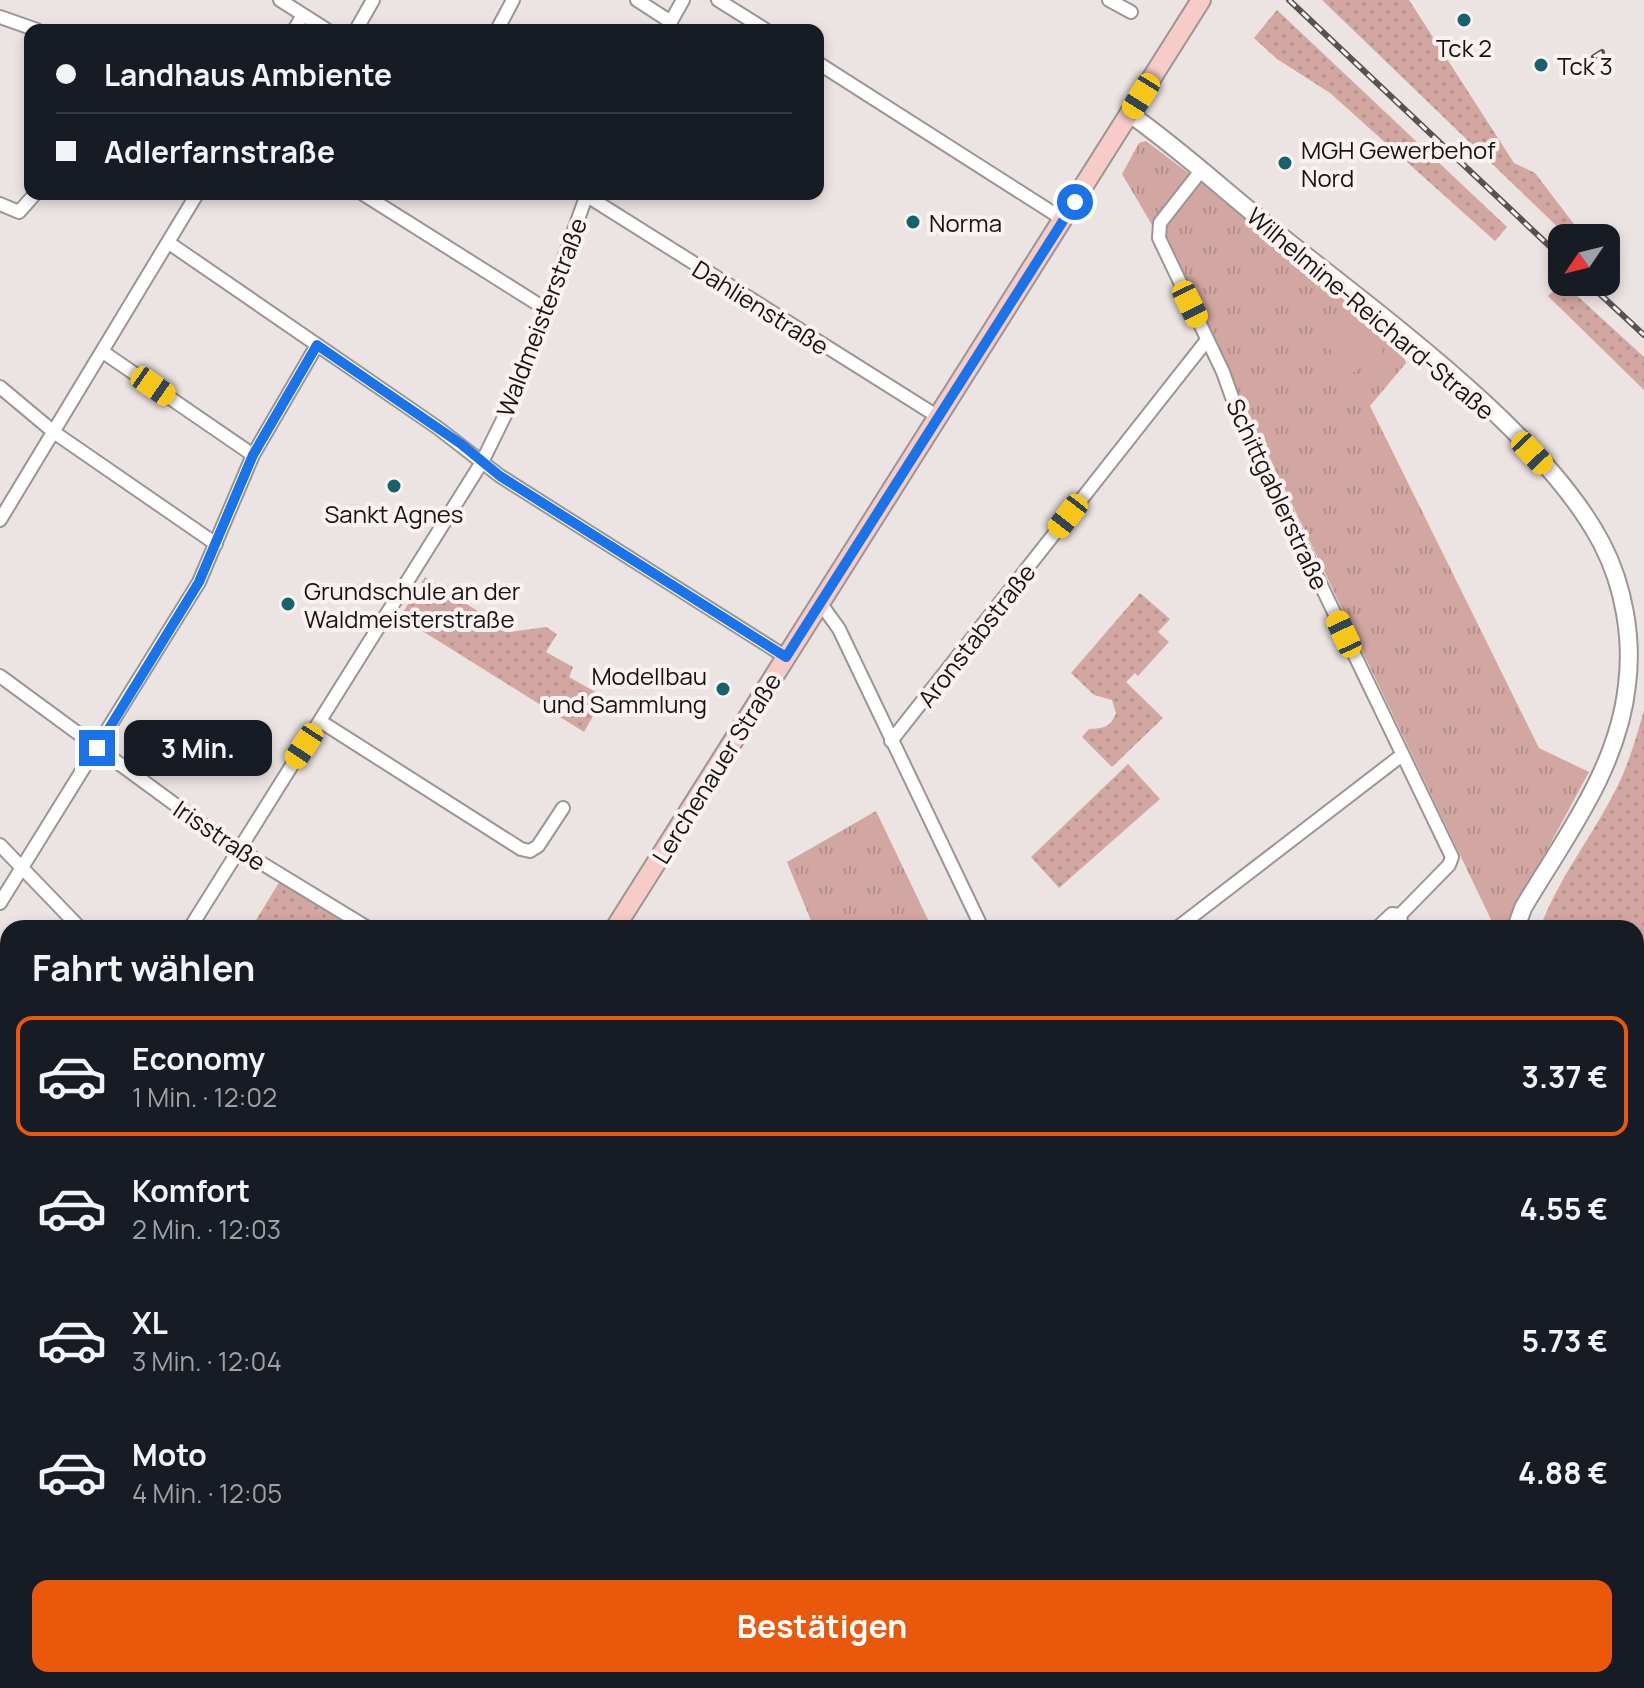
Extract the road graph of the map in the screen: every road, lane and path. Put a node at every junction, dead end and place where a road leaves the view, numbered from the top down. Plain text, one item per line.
1 (280, 0) edge
2 (373, 0) edge
3 (513, 0) edge
4 (637, 0) edge
5 (683, 0) edge
6 (718, 0) edge
7 (1109, 0) edge
8 (1201, 0) edge
9 (1131, 12) dead end
10 (303, 15) junction
11 (0, 17) edge
12 (298, 24) edge
13 (317, 24) edge
14 (359, 24) edge
15 (500, 24) edge
16 (666, 24) edge
17 (669, 24) edge
18 (756, 24) edge
19 (24, 25) edge
20 (824, 67) edge
21 (1130, 114) junction
22 (1200, 172) junction
23 (30, 200) edge
24 (194, 200) edge
25 (373, 200) edge
26 (584, 200) edge
27 (594, 200) edge
28 (0, 204) edge
29 (1064, 220) junction
30 (169, 243) junction
31 (544, 308) junction
32 (1207, 340) junction
33 (317, 345) junction
34 (103, 352) junction
35 (0, 387) edge
36 (940, 418) junction
37 (55, 433) junction
38 (253, 455) junction
39 (482, 462) junction
40 (0, 520) edge
41 (216, 544) junction
42 (821, 604) junction
43 (786, 657) junction
44 (0, 676) edge
45 (320, 721) junction
46 (891, 741) junction
47 (97, 748) junction
48 (1402, 755) junction
49 (563, 808) dead end
50 (0, 845) edge
51 (238, 848) junction
52 (22, 867) junction
53 (0, 903) edge
54 (1400, 915) junction
55 (72, 920) edge
56 (195, 920) edge
57 (355, 920) edge
58 (620, 920) edge
59 (978, 920) edge
60 (1187, 920) edge
61 (1386, 920) edge
62 (1401, 920) edge
63 (1519, 920) edge

1 - 10 street
2 - 14 street
3 - 15 street
4 - 16 street
5 - 17 street
6 - 18 street
7 - 9 street
8 - 21 main road, Lerchenauer Straße
10 - 12 street
10 - 13 street
11 - 19 street
20 - 29 street
21 - 22 street, Wilhelmine-Reichard-Straße
21 - 29 main road, Lerchenauer Straße
22 - 32 street, Schittgablerstraße
22 - 63 street, Wilhelmine-Reichard-Straße
23 - 28 street
24 - 30 street
25 - 31 street
26 - 31 street, Waldmeisterstraße
27 - 36 street, Dahlienstraße
29 - 36 main road, Lerchenauer Straße
30 - 33 street
30 - 34 street
31 - 39 street, Waldmeisterstraße
32 - 46 street, Aronstabstraße
32 - 48 street, Schittgablerstraße
33 - 38 street
33 - 39 street
34 - 37 street
34 - 38 street
35 - 37 street
36 - 42 main road, Lerchenauer Straße
37 - 40 street
37 - 41 street
38 - 41 street
39 - 43 street
39 - 45 street, Waldmeisterstraße
41 - 47 street
42 - 43 main road, Lerchenauer Straße
42 - 46 street
43 - 58 main road, Lerchenauer Straße
44 - 47 street, Irisstraße
45 - 49 street
45 - 51 street, Waldmeisterstraße
46 - 59 street
47 - 51 street, Irisstraße
47 - 52 street
48 - 54 street, Schittgablerstraße
48 - 60 street
50 - 52 street
51 - 56 street, Waldmeisterstraße
51 - 57 street, Irisstraße
52 - 53 street
52 - 55 street
54 - 61 street
54 - 62 street

